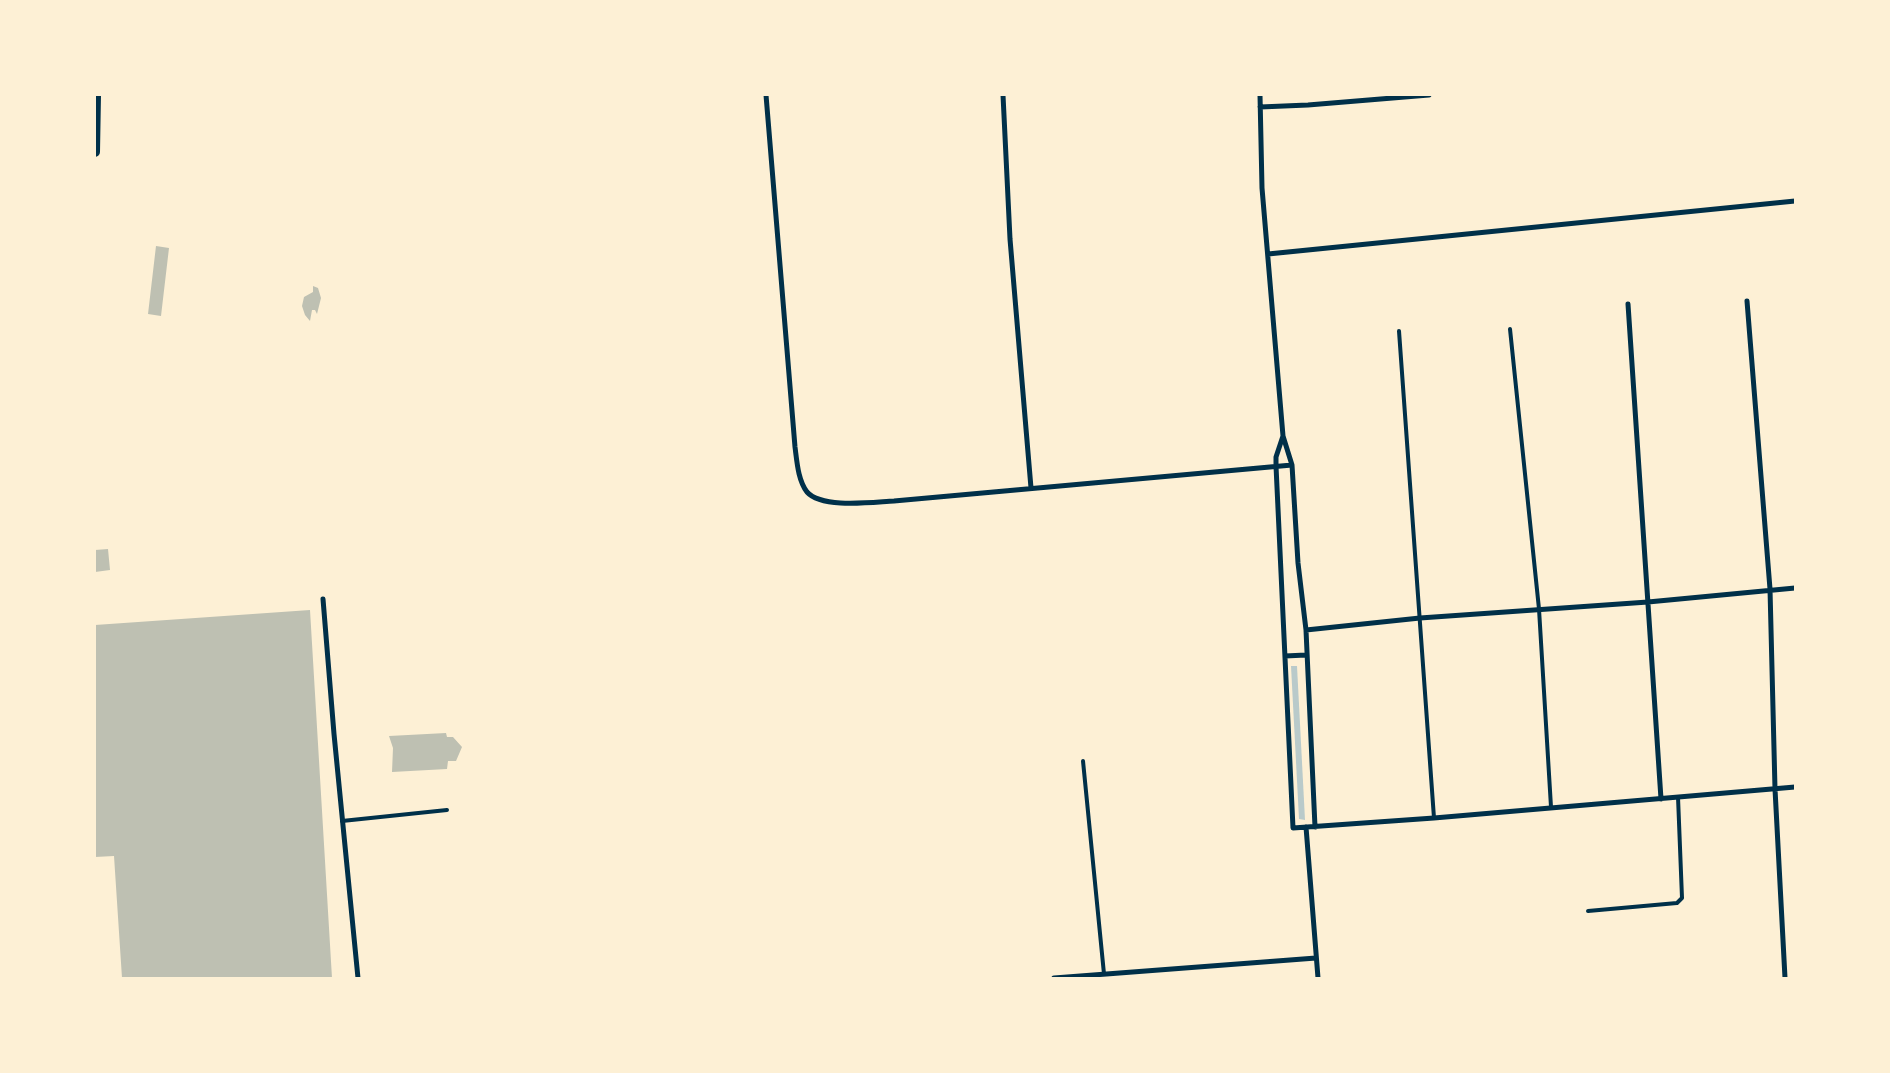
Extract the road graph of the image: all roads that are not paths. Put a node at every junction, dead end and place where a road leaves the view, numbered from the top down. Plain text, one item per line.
1 (766, 95) edge
2 (1004, 95) edge
3 (1260, 95) edge
4 (1429, 95) edge
5 (96, 102) edge
6 (1260, 107) junction
7 (95, 152) edge
8 (1795, 201) edge
9 (1268, 254) junction
10 (1747, 301) dead end
11 (1628, 304) dead end
12 (1510, 329) dead end
13 (1399, 331) dead end
14 (1283, 436) junction
15 (1292, 465) junction
16 (1276, 466) junction
17 (1031, 488) junction
18 (1795, 588) edge
19 (1770, 589) junction
20 (323, 599) dead end
21 (1648, 602) junction
22 (1539, 608) junction
23 (1420, 618) junction
24 (1306, 630) junction
25 (1306, 655) junction
26 (1285, 656) junction
27 (1082, 761) dead end
28 (1795, 787) edge
29 (1775, 789) junction
30 (1678, 797) junction
31 (1661, 799) junction
32 (1551, 808) junction
33 (447, 810) dead end
34 (1434, 818) junction
35 (342, 821) junction
36 (1306, 827) junction
37 (1315, 827) junction
38 (1588, 911) dead end
39 (1316, 958) junction
40 (1104, 974) junction
41 (1117, 976) edge
42 (358, 978) edge
43 (1054, 978) edge
44 (1318, 978) edge
45 (1785, 978) edge

1 - 17 street
2 - 17 street
3 - 6 street
4 - 6 street
5 - 7 main road
6 - 9 street
8 - 9 street
9 - 14 street
10 - 19 street
11 - 21 street
12 - 22 lane
13 - 23 lane
14 - 15 street
14 - 16 street
15 - 16 street
15 - 24 street
16 - 17 street
16 - 26 street
18 - 19 street
19 - 21 street
19 - 29 street
20 - 35 street
21 - 22 street
21 - 31 street
22 - 23 street
22 - 32 lane
23 - 24 street
23 - 34 lane
24 - 25 street
25 - 26 street
25 - 37 street
26 - 36 street
27 - 40 lane
28 - 29 street
29 - 30 street
29 - 45 street
30 - 31 street
30 - 38 lane
31 - 32 street
32 - 34 street
33 - 35 lane
34 - 37 street
35 - 42 street
36 - 37 street
36 - 39 street
39 - 41 street
39 - 44 street
40 - 41 street
40 - 43 street

